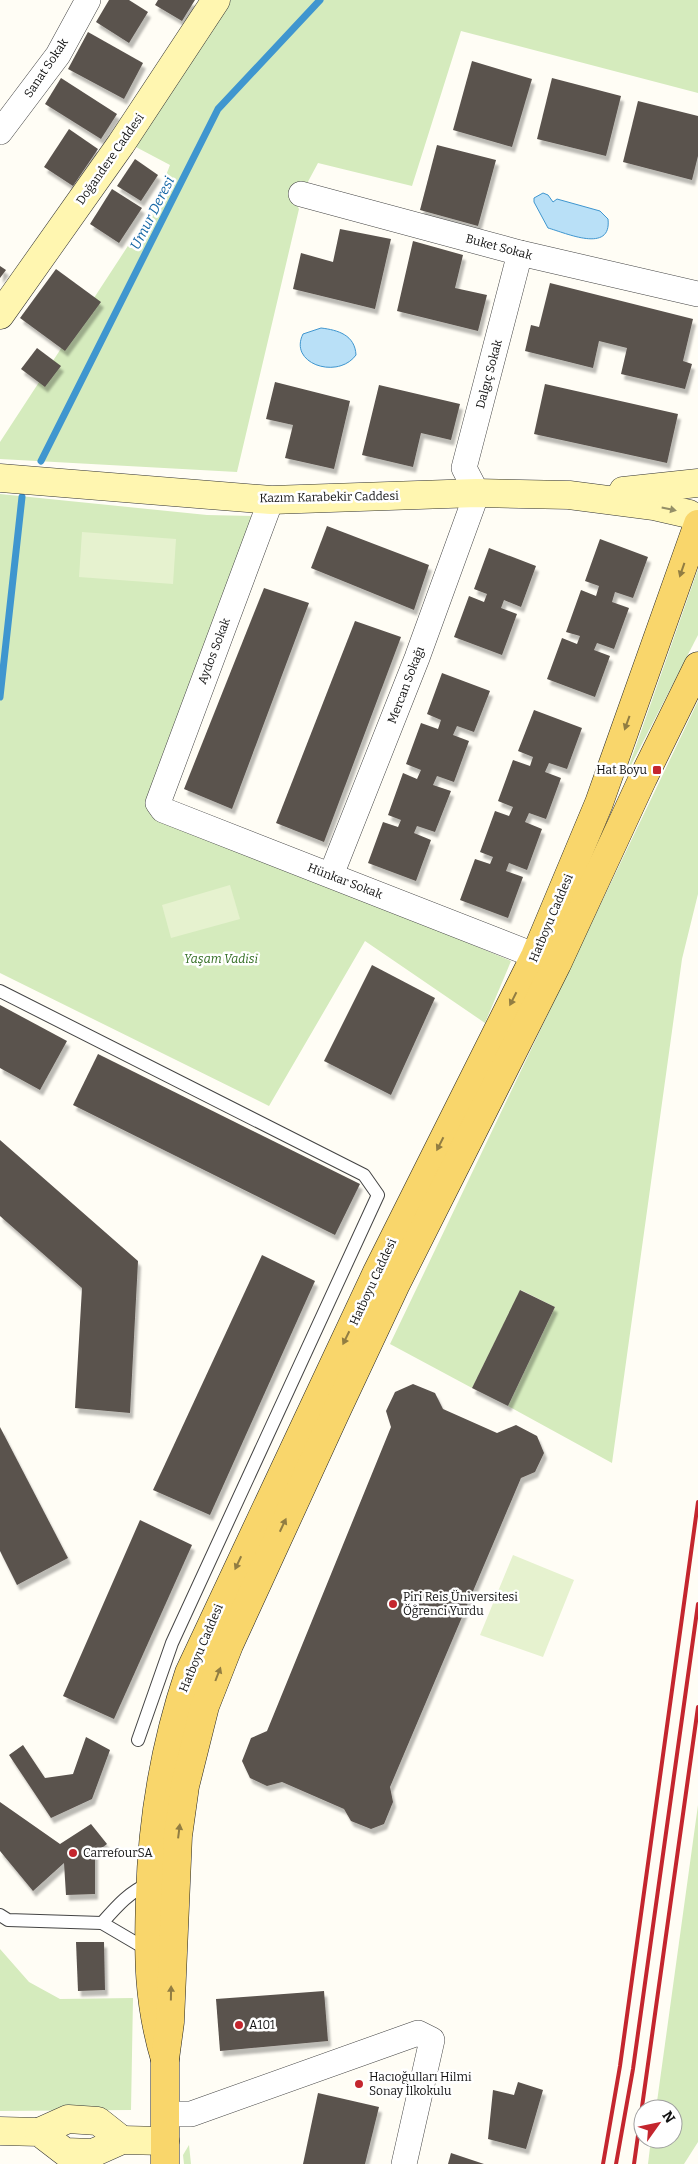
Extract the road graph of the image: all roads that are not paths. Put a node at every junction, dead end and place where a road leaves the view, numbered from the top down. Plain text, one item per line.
1 (88, 0) edge
2 (216, 0) edge
3 (0, 132) edge
4 (301, 194) dead end
5 (520, 253) junction
6 (698, 294) edge
7 (0, 315) edge
8 (0, 478) edge
9 (698, 484) edge
10 (477, 493) junction
11 (569, 495) junction
12 (271, 500) junction
13 (698, 506) edge
14 (698, 513) edge
15 (698, 519) edge
16 (698, 524) edge
17 (698, 666) edge
18 (158, 803) joint
19 (331, 876) junction
20 (546, 960) junction
21 (0, 991) edge
22 (138, 1740) dead end
23 (150, 1883) junction
24 (0, 1914) edge
25 (102, 1923) junction
26 (148, 1950) junction
27 (166, 2059) junction
28 (165, 2114) junction
29 (0, 2132) edge
30 (165, 2153) edge
31 (404, 2164) edge

1 - 3 street, Sanat Sokak
2 - 7 street, Doğandere Caddesi
4 - 5 street, Buket Sokak
5 - 6 street, Buket Sokak
5 - 10 street, Dalgıç Sokak
8 - 12 street, Kazım Karabekir Caddesi
9 - 11 street
10 - 11 street, Kazım Karabekir Caddesi
10 - 12 street, Kazım Karabekir Caddesi
10 - 19 street, Mercan Sokağı
11 -> 15 street
12 - 18 street, Aydos Sokak
13 - 14 main road
16 -> 20 main road, Hatboyu Caddesi
17 - 20 main road, Hatboyu Caddesi
18 - 19 street, Hünkar Sokak
19 - 20 street, Hünkar Sokak
20 -> 23 main road, Hatboyu Caddesi
27 -> 20 main road, Hatboyu Caddesi
21 - 22 lane
23 - 25 lane
23 - 26 main road, Hatboyu Caddesi
24 - 25 lane
25 - 26 lane
26 - 27 main road, Hatboyu Caddesi
27 - 28 main road, Hatboyu Caddesi
28 - 30 main road, Hatboyu Caddesi
28 - 31 street
29 - 30 street

